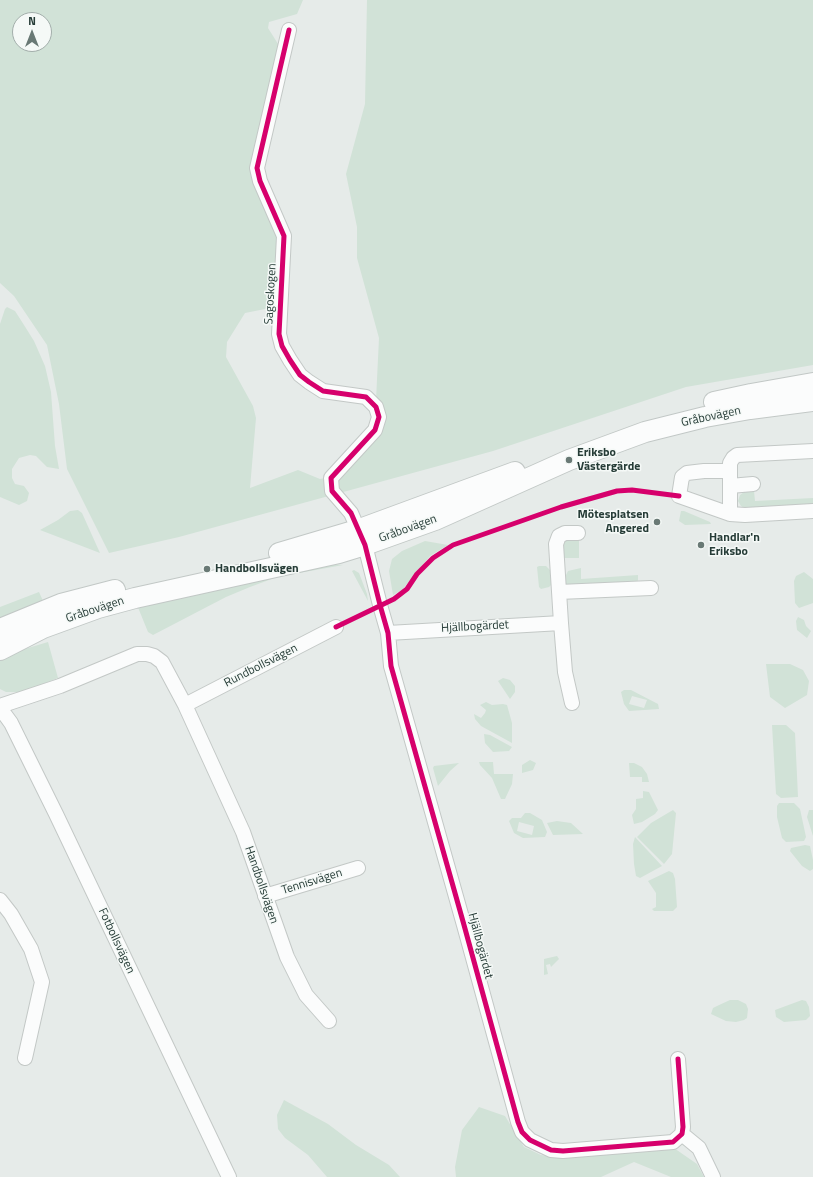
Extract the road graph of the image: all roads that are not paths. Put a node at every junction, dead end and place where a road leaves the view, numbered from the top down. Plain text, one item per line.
1 (289, 30) dead end
2 (813, 383) edge
3 (813, 401) edge
4 (813, 451) edge
5 (730, 471) junction
6 (753, 484) dead end
7 (730, 486) junction
8 (813, 511) edge
9 (730, 514) junction
10 (578, 533) dead end
11 (362, 537) junction
12 (651, 588) dead end
13 (559, 592) junction
14 (561, 623) junction
15 (336, 627) dead end
16 (0, 629) edge
17 (388, 633) junction
18 (0, 650) edge
19 (572, 703) dead end
20 (185, 705) junction
21 (0, 707) edge
22 (358, 868) dead end
23 (265, 896) junction
24 (0, 900) edge
25 (329, 1021) dead end
26 (25, 1058) dead end
27 (678, 1059) dead end
28 (682, 1134) junction
29 (229, 1177) edge
30 (714, 1177) edge

1 - 11 street, Sagoskogen
2 - 11 main road, Gråbovägen
3 - 11 main road, Gråbovägen
4 - 5 street
5 - 7 street
5 - 9 street
6 - 7 street
7 - 9 street
8 - 9 street
10 - 13 street
11 - 16 main road, Gråbovägen
11 - 17 street, Hjällbogärdet
11 - 18 main road, Gråbovägen
12 - 13 street
13 - 14 street
14 - 17 street, Hjällbogärdet
14 - 19 street
15 - 20 street, Rundbollsvägen
17 - 28 street, Hjällbogärdet
20 - 21 street, Handbollsvägen
20 - 23 street, Handbollsvägen
21 - 29 street, Fotbollsvägen
22 - 23 street, Tennisvägen
23 - 25 street, Handbollsvägen
24 - 26 street
27 - 28 street
28 - 30 street

